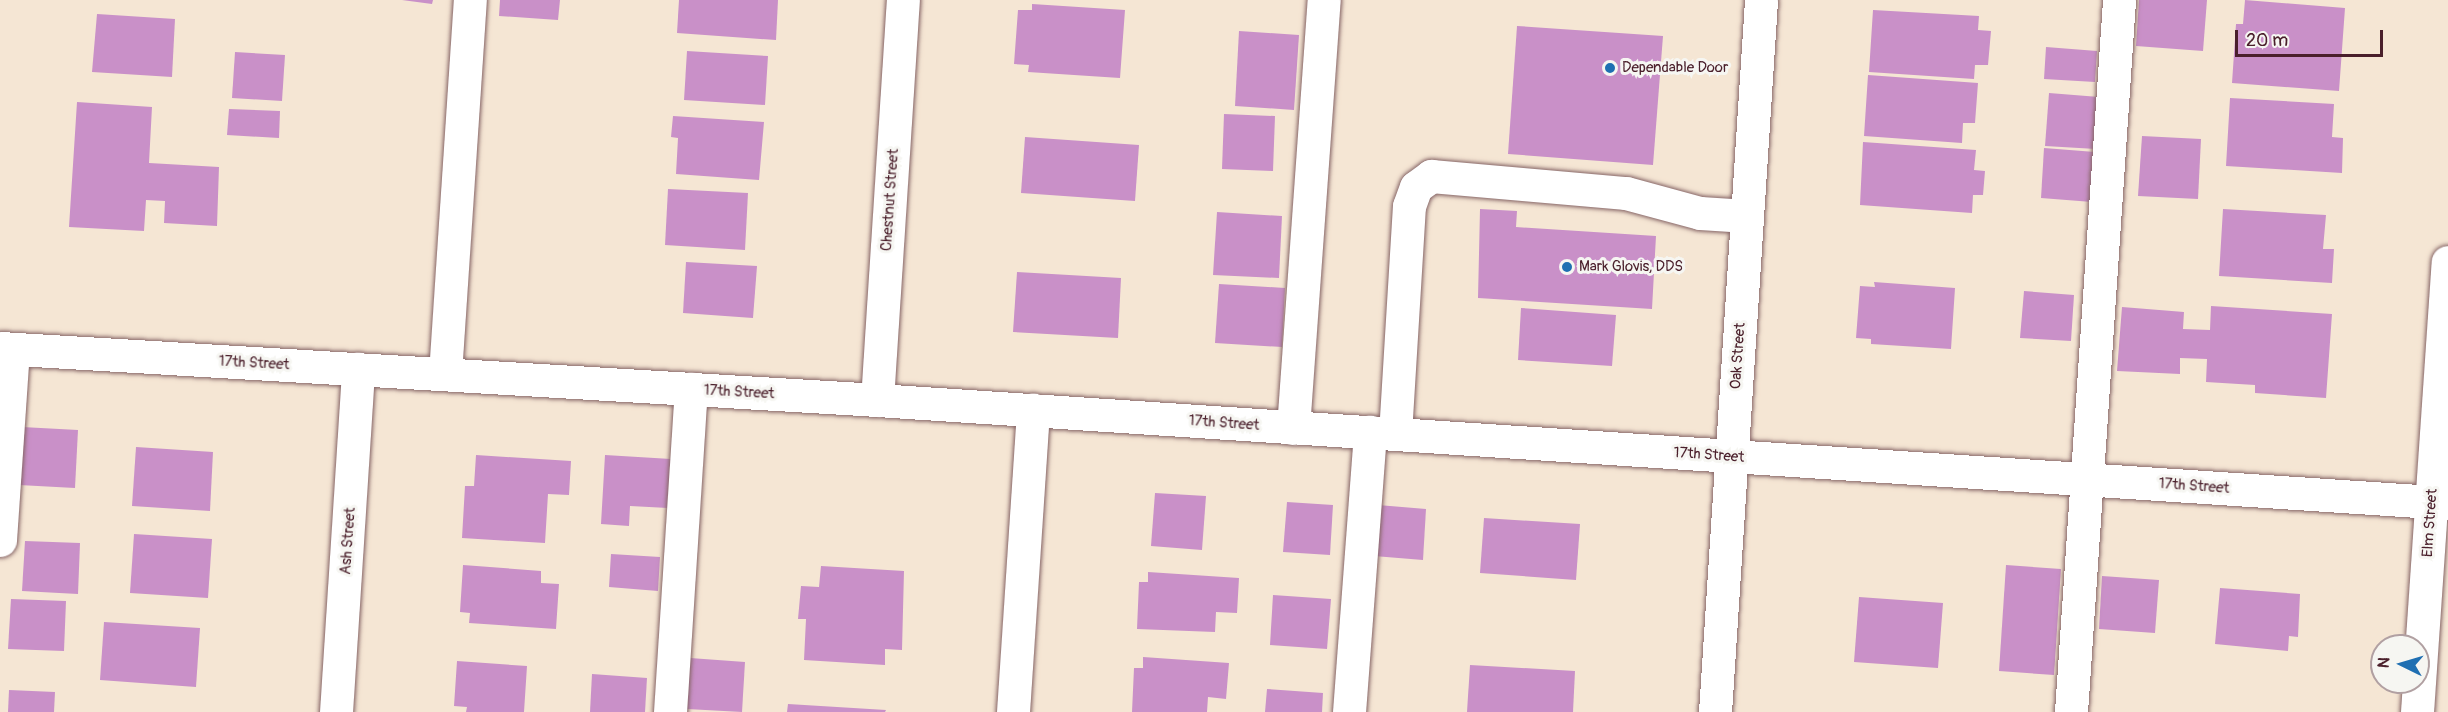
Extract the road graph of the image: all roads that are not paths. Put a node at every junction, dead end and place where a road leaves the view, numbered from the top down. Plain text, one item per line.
1 (470, 0) edge
2 (903, 0) edge
3 (1324, 0) edge
4 (1761, 0) edge
5 (2119, 0) edge
6 (1747, 216) junction
7 (2448, 262) edge
8 (6, 348) edge
9 (358, 369) junction
10 (445, 374) junction
11 (691, 389) junction
12 (877, 400) junction
13 (1033, 410) junction
14 (1293, 428) junction
15 (1383, 433) junction
16 (1732, 456) junction
17 (2087, 479) junction
18 (2440, 502) edge
19 (0, 540) edge
20 (336, 712) edge
21 (670, 712) edge
22 (1013, 712) edge
23 (1349, 712) edge
24 (1715, 712) edge
25 (2071, 712) edge
26 (2417, 712) edge

1 - 10 street
2 - 12 street, Chestnut Street
3 - 14 street
4 - 6 street, Oak Street
5 - 17 street
6 - 15 street
6 - 16 street, Oak Street
7 - 18 street, Elm Street
8 - 9 street, 17th Street
8 - 19 street
9 - 10 street, 17th Street
9 - 20 street, Ash Street
10 - 11 street, 17th Street
11 - 12 street, 17th Street
11 - 21 street
12 - 13 street, 17th Street
13 - 14 street, 17th Street
13 - 22 street
14 - 15 street, 17th Street
15 - 16 street, 17th Street
15 - 23 street
16 - 17 street, 17th Street
16 - 24 street, Oak Street
17 - 18 street, 17th Street
17 - 25 street
18 - 26 street, Elm Street

